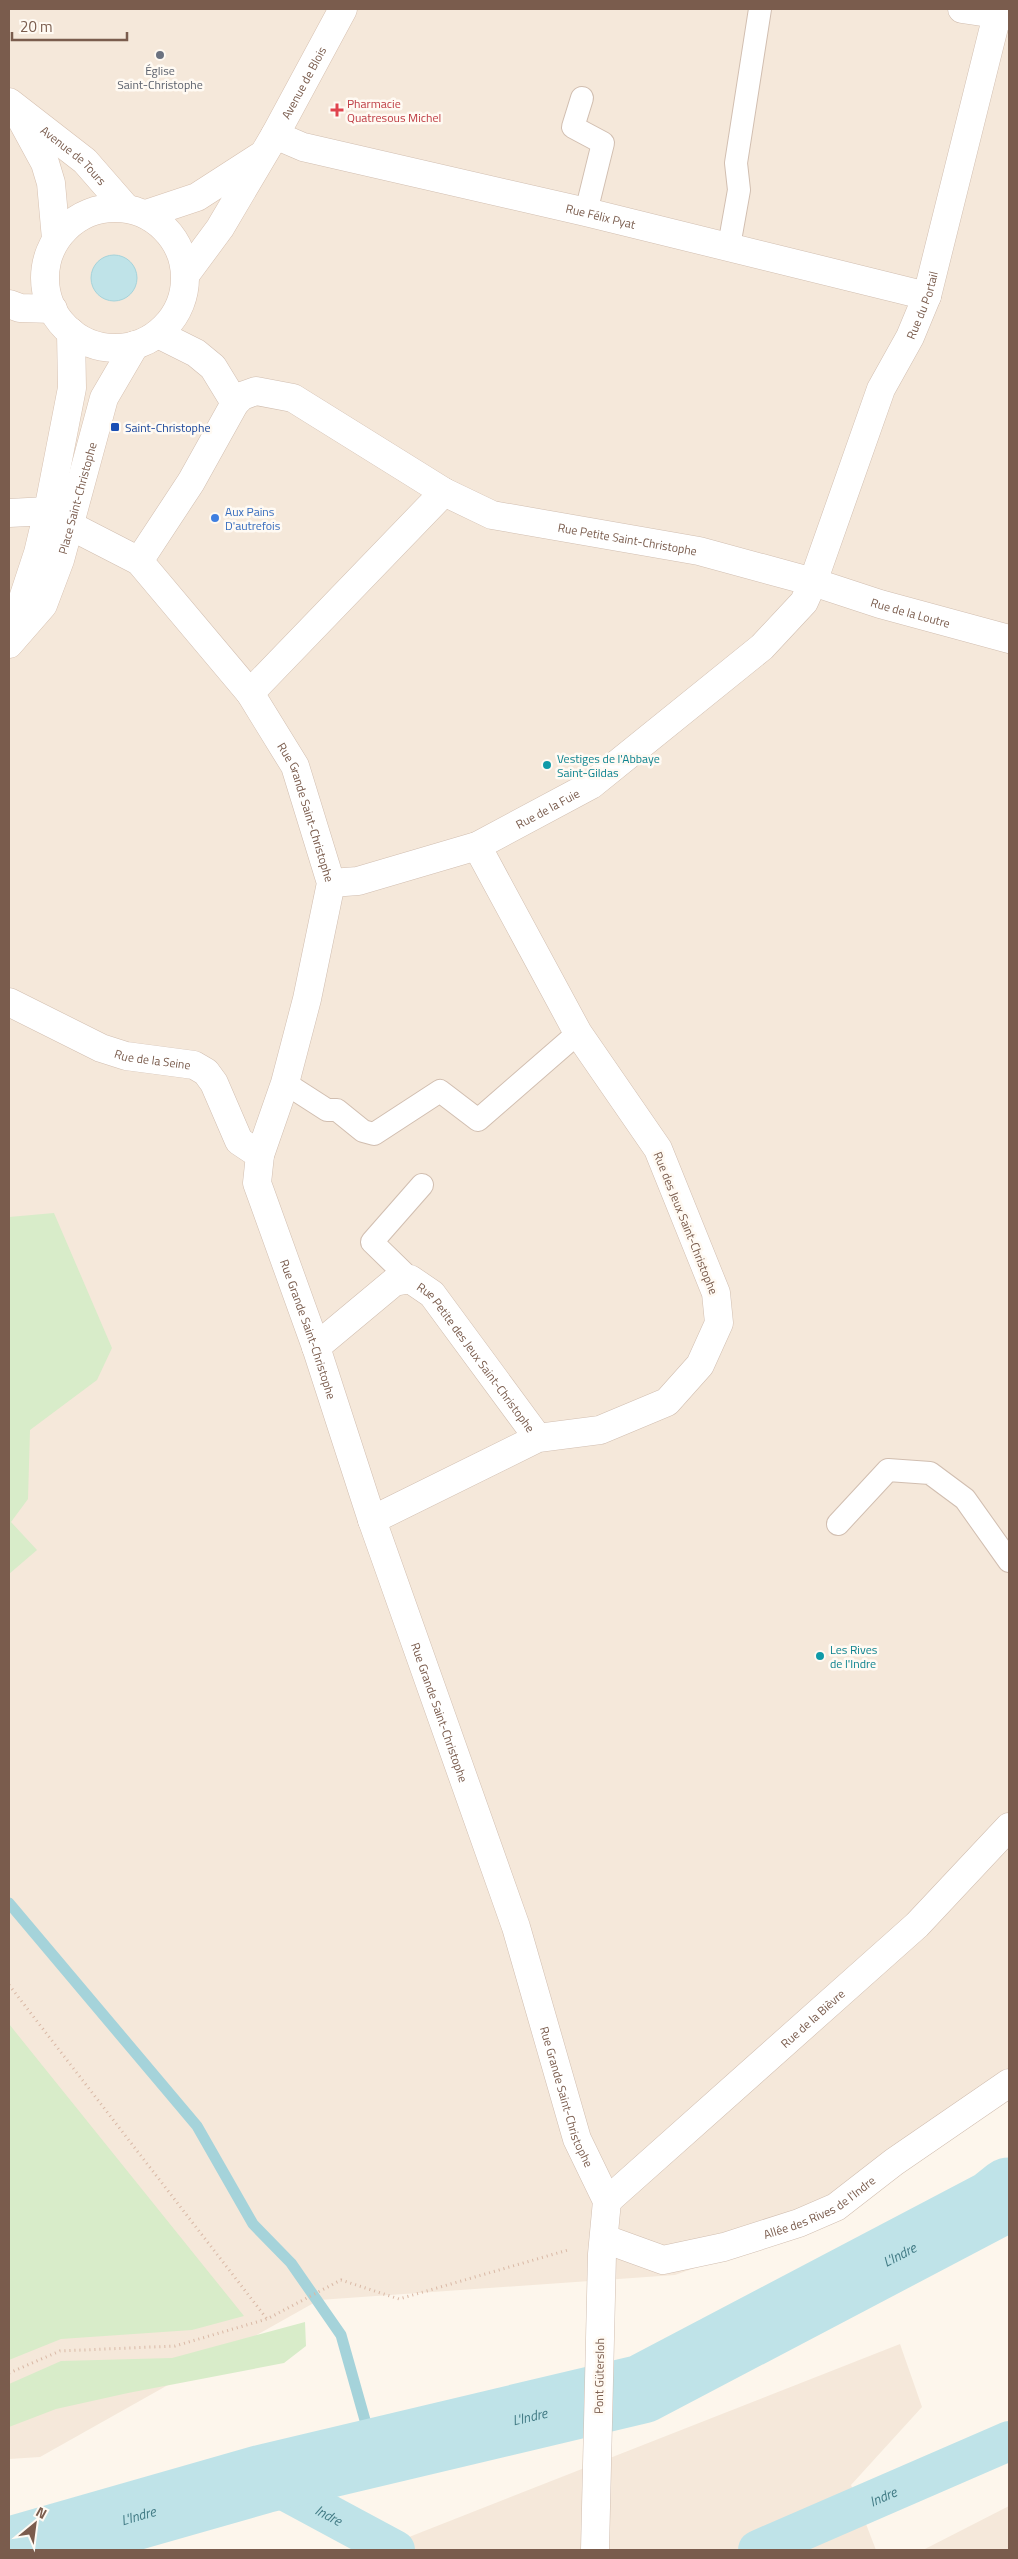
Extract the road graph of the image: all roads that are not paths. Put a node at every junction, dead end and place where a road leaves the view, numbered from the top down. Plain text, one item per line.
1 (343, 9) edge
2 (760, 9) edge
3 (962, 9) edge
4 (1003, 15) edge
5 (582, 98) dead end
6 (12, 105) edge
7 (269, 145) junction
8 (136, 211) junction
9 (586, 212) junction
10 (56, 239) junction
11 (729, 246) junction
12 (186, 274) junction
13 (926, 296) junction
14 (9, 304) edge
15 (52, 309) junction
16 (71, 332) junction
17 (146, 340) junction
18 (235, 403) junction
19 (444, 492) junction
20 (9, 513) edge
21 (58, 518) junction
22 (139, 561) junction
23 (813, 582) junction
24 (1009, 639) edge
25 (9, 643) edge
26 (250, 693) junction
27 (477, 846) junction
28 (331, 883) junction
29 (9, 1002) edge
30 (578, 1033) junction
31 (285, 1083) junction
32 (260, 1155) junction
33 (422, 1185) dead end
34 (410, 1280) junction
35 (316, 1347) junction
36 (538, 1438) junction
37 (372, 1520) junction
38 (838, 1524) dead end
39 (1009, 1561) edge
40 (1009, 1827) edge
41 (1009, 2083) edge
42 (607, 2201) junction
43 (603, 2246) junction
44 (595, 2550) edge

1 - 7 street, Avenue de Blois
2 - 11 lane
3 - 4 street
4 - 13 street, Rue du Portail
5 - 9 lane
6 - 8 street, Avenue de Tours
6 - 10 street, Avenue de Tours
7 - 8 street, Avenue de Blois
7 - 9 street, Rue Félix Pyat
7 - 12 street, Avenue de Blois
8 - 10 street
8 - 12 street, Place Saint-Christophe
9 - 11 street, Rue Félix Pyat
10 - 15 street
11 - 13 street, Rue Félix Pyat
12 - 17 street, Place Saint-Christophe
13 - 23 street, Rue du Portail
14 - 15 street
15 - 16 street
16 - 17 street
16 - 21 street, Place Saint-Christophe
17 - 18 street
17 - 21 street, Place Saint-Christophe
18 - 19 street, Rue Petite Saint-Christophe
18 - 22 street
19 - 23 street, Rue Petite Saint-Christophe
19 - 26 street
20 - 21 street, Place Saint-Christophe
21 - 22 street, Rue Grande Saint-Christophe
21 - 25 street, Place Saint-Christophe
22 - 26 street, Rue Grande Saint-Christophe
23 - 24 street, Rue de la Loutre
23 - 27 street, Rue de la Fuie
26 - 28 street, Rue Grande Saint-Christophe
27 - 28 street, Rue de la Fuie
27 - 30 street, Rue des Jeux Saint-Christophe
28 - 31 street, Rue Grande Saint-Christophe
29 - 32 street, Rue de la Seine
30 - 31 lane
30 - 36 street, Rue des Jeux Saint-Christophe
31 - 32 street, Rue Grande Saint-Christophe
32 - 35 street, Rue Grande Saint-Christophe
33 - 34 lane
34 - 35 street, Rue Petite des Jeux Saint-Christophe
34 - 36 street, Rue Petite des Jeux Saint-Christophe
35 - 37 street, Rue Grande Saint-Christophe
36 - 37 street, Rue des Jeux Saint-Christophe
37 - 42 street, Rue Grande Saint-Christophe
38 - 39 lane
40 - 42 street, Rue de la Bièvre
41 - 43 street, Allée des Rives de l'Indre
42 - 43 street, Pont Gütersloh
43 - 44 street, Pont Gütersloh

